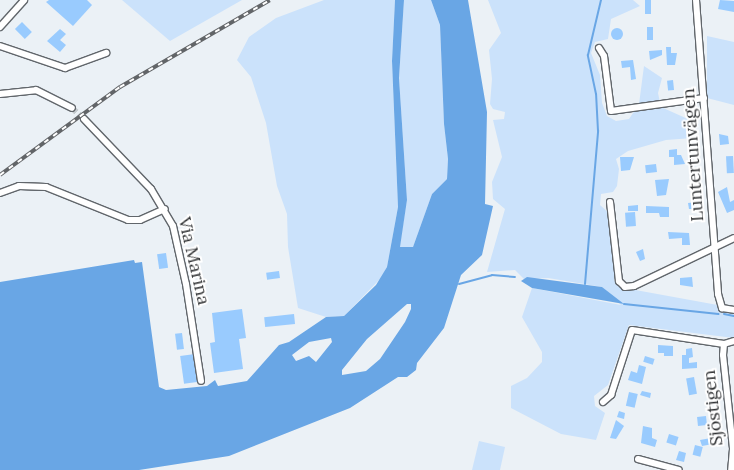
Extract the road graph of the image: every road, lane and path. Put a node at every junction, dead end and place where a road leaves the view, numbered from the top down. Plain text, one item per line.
1 (24, 0) edge
2 (696, 0) edge
3 (0, 27) edge
4 (0, 46) edge
5 (600, 48) dead end
6 (106, 53) dead end
7 (0, 94) edge
8 (704, 98) junction
9 (72, 108) tunnel mouth
10 (84, 120) tunnel mouth
11 (0, 193) edge
12 (610, 202) dead end
13 (165, 209) junction
14 (734, 238) edge
15 (716, 247) junction
16 (734, 310) edge
17 (734, 341) edge
18 (724, 344) junction
19 (201, 382) dead end
20 (603, 402) dead end
21 (638, 459) dead end
22 (679, 470) edge
23 (731, 470) edge

1 - 3 street
2 - 8 street, Luntertunvägen
4 - 6 street
5 - 8 street
7 - 9 street
8 - 15 street, Luntertunvägen
10 - 13 street, Via Marina
11 - 13 street
12 - 15 street
13 - 19 street, Via Marina
14 - 15 street
15 - 16 street, Luntertunvägen
17 - 18 street
18 - 20 street
18 - 23 street, Sjöstigen
21 - 22 street

